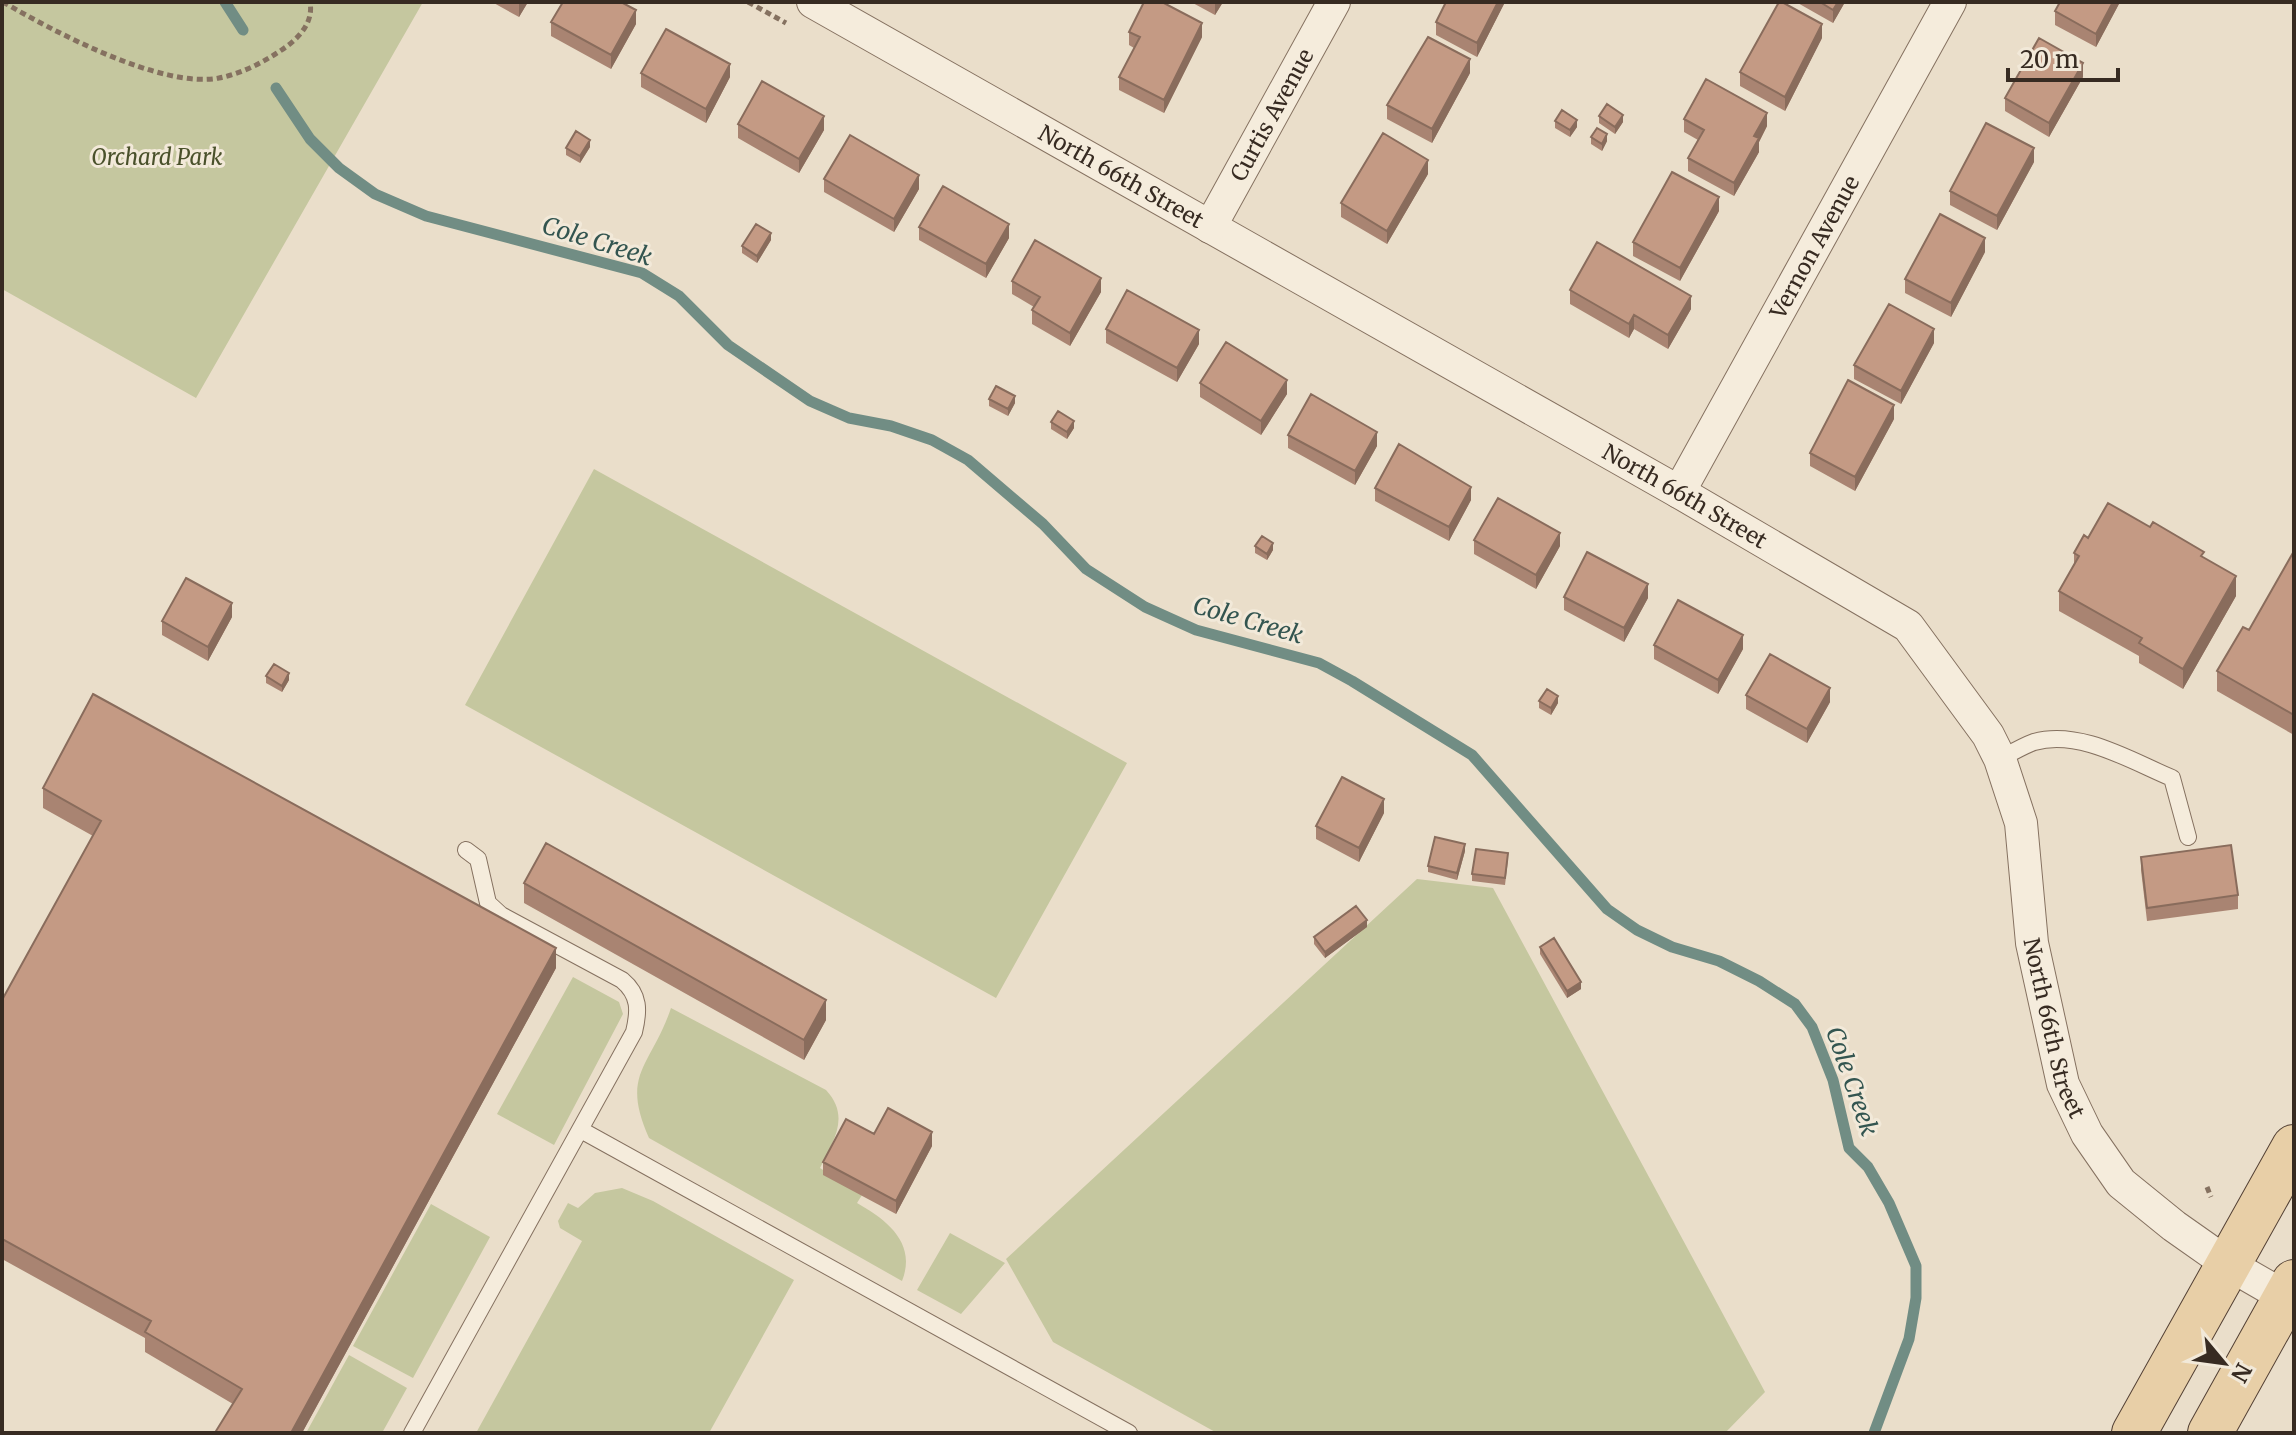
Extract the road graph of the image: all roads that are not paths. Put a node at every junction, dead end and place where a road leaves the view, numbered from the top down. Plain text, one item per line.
1 (813, 2) edge
2 (1334, 2) edge
3 (1950, 2) edge
4 (1210, 227) junction
5 (1679, 492) junction
6 (2000, 759) junction
7 (2188, 837) dead end
8 (466, 850) dead end
9 (581, 1130) junction
10 (2294, 1147) edge
11 (2228, 1264) junction
12 (2291, 1294) edge
13 (412, 1433) edge
14 (1129, 1433) edge
15 (2134, 1433) edge
16 (2210, 1433) edge

1 - 4 street, North 66th Street
2 - 4 street, Curtis Avenue
3 - 5 street, Vernon Avenue
4 - 5 street, North 66th Street
5 - 6 street, North 66th Street
6 - 7 lane
6 - 11 street, North 66th Street
8 - 9 lane
9 - 13 lane
9 - 14 lane
10 - 11 main road
11 - 12 street, North 66th Street
11 - 15 main road
12 - 16 main road

